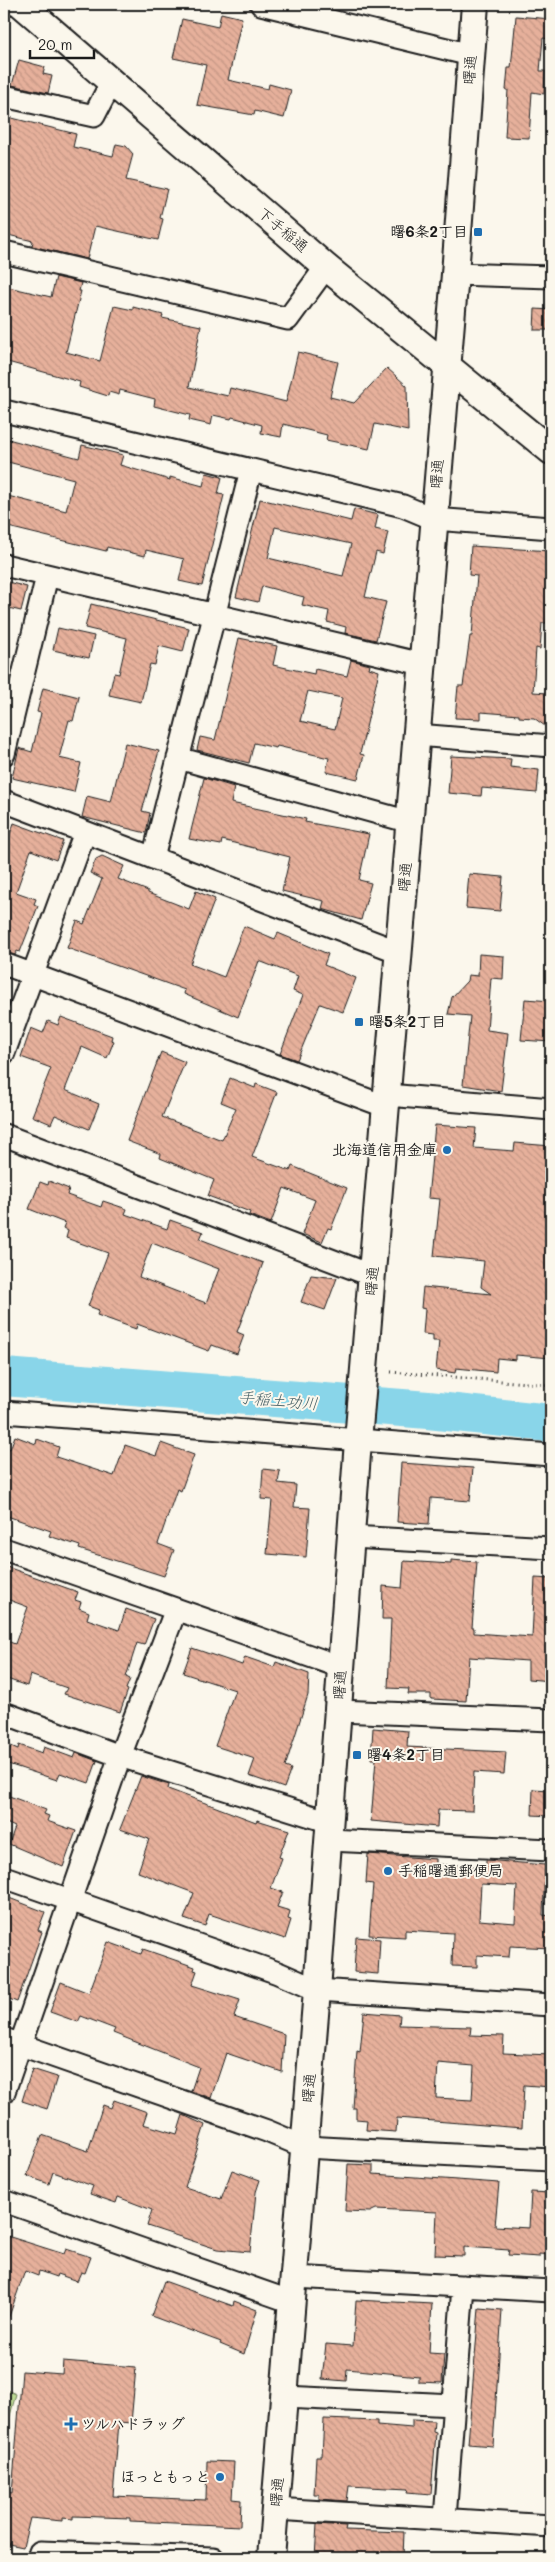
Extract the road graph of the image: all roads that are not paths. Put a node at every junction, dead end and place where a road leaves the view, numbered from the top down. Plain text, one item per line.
1 (20, 4) edge
2 (261, 4) edge
3 (475, 4) edge
4 (471, 55) junction
5 (111, 83) junction
6 (4, 96) edge
7 (4, 252) edge
8 (326, 267) junction
9 (455, 274) junction
10 (551, 277) edge
11 (446, 365) junction
12 (4, 411) edge
13 (551, 451) edge
14 (251, 470) junction
15 (434, 519) junction
16 (551, 528) edge
17 (4, 566) edge
18 (47, 576) junction
19 (214, 615) junction
20 (422, 664) junction
21 (417, 735) junction
22 (551, 746) edge
23 (4, 754) edge
24 (178, 758) junction
25 (4, 801) edge
26 (410, 822) junction
27 (85, 832) junction
28 (154, 858) junction
29 (399, 952) junction
30 (4, 964) edge
31 (33, 975) junction
32 (4, 1053) edge
33 (387, 1101) junction
34 (551, 1109) edge
35 (4, 1135) edge
36 (372, 1276) junction
37 (4, 1412) edge
38 (359, 1433) junction
39 (551, 1454) edge
40 (351, 1537) junction
41 (551, 1548) edge
42 (4, 1549) edge
43 (176, 1609) junction
44 (342, 1667) junction
45 (339, 1711) junction
46 (4, 1714) edge
47 (551, 1720) edge
48 (120, 1756) junction
49 (329, 1831) junction
50 (551, 1850) edge
51 (4, 1877) edge
52 (70, 1900) junction
53 (317, 1990) junction
54 (551, 2005) edge
55 (12, 2042) edge
56 (4, 2092) edge
57 (305, 2146) junction
58 (551, 2160) edge
59 (4, 2200) edge
60 (463, 2286) junction
61 (293, 2290) junction
62 (551, 2291) edge
63 (284, 2397) junction
64 (454, 2405) junction
65 (275, 2509) junction
66 (445, 2518) junction
67 (551, 2526) edge
68 (38, 2558) edge
69 (213, 2558) edge
70 (271, 2558) edge

1 - 5 street, 下手稲通
2 - 4 street
3 - 4 street, 曙通
4 - 9 street, 曙通
5 - 6 street
5 - 8 street, 下手稲通
7 - 8 street
8 - 11 street, 下手稲通
9 - 10 street
9 - 11 street, 曙通
11 - 13 street, 下手稲通
11 - 15 street, 曙通
12 - 14 street
14 - 15 street
14 - 19 street
15 - 16 street
15 - 20 street, 曙通
17 - 18 street
18 - 19 street
18 - 23 street
19 - 20 street
19 - 24 street
20 - 21 street, 曙通
21 - 22 street
21 - 26 street, 曙通
24 - 26 street
24 - 28 street
25 - 27 street
26 - 29 street, 曙通
27 - 28 street
27 - 31 street
28 - 29 street
29 - 33 street, 曙通
30 - 31 street
31 - 32 street
31 - 33 street
33 - 34 street
33 - 36 street, 曙通
35 - 36 street
36 - 38 street, 曙通
37 - 38 street
38 - 39 street
38 - 40 street, 曙通
40 - 41 street
40 - 44 street, 曙通
42 - 43 street
43 - 44 street
43 - 48 street
44 - 45 street, 曙通
45 - 47 street
45 - 49 street, 曙通
46 - 48 street
48 - 49 street
48 - 52 street
49 - 50 street
49 - 53 street, 曙通
51 - 52 street
52 - 53 street
52 - 55 street
53 - 54 street
53 - 57 street, 曙通
55 - 56 street
55 - 57 street
57 - 58 street
57 - 61 street, 曙通
59 - 61 street
60 - 61 street
60 - 62 street
60 - 64 street
61 - 63 street, 曙通
63 - 64 street
63 - 65 street, 曙通
64 - 66 street
65 - 66 street
65 - 70 street, 曙通
66 - 67 street
68 - 69 street

